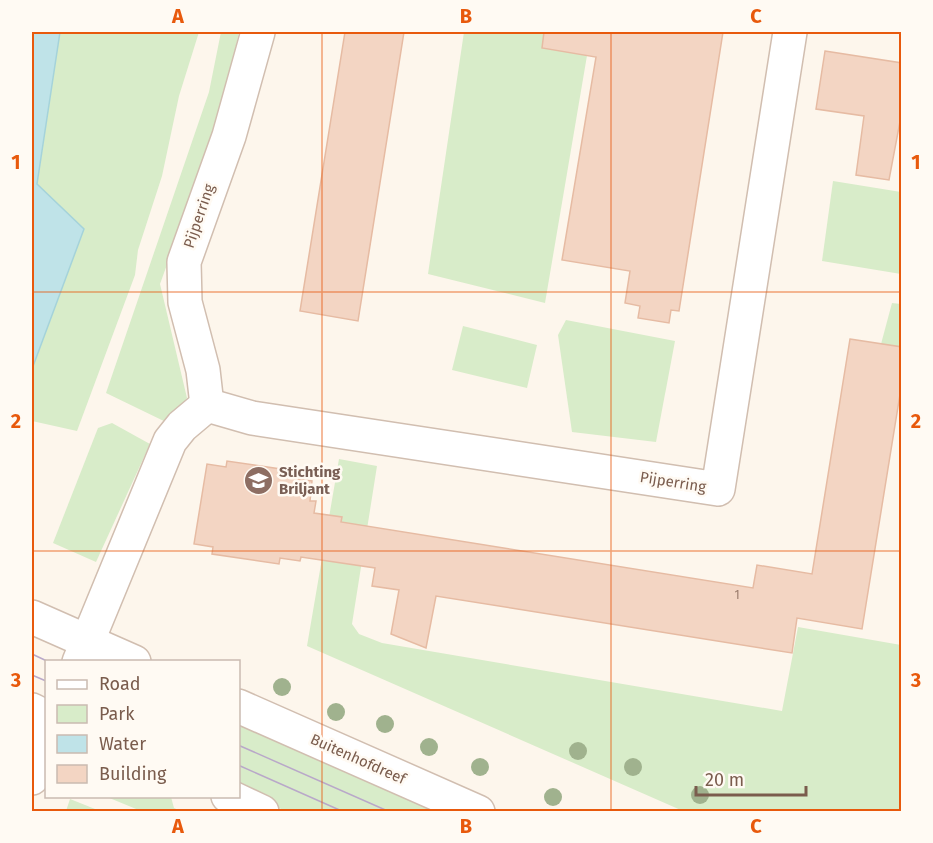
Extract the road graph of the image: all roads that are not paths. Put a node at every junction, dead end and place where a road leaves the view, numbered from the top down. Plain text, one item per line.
1 (258, 32) edge
2 (790, 32) edge
3 (207, 405) junction
4 (32, 617) edge
5 (83, 651) edge
6 (125, 660) edge
7 (240, 707) edge
8 (45, 742) edge
9 (32, 778) edge
10 (232, 798) edge
11 (262, 812) edge
12 (478, 812) edge

1 - 3 street, Pijperring
2 - 3 street, Pijperring
3 - 5 street
4 - 5 street
5 - 6 street
7 - 12 street, Buitenhofdreef
8 - 9 street
10 - 11 street

